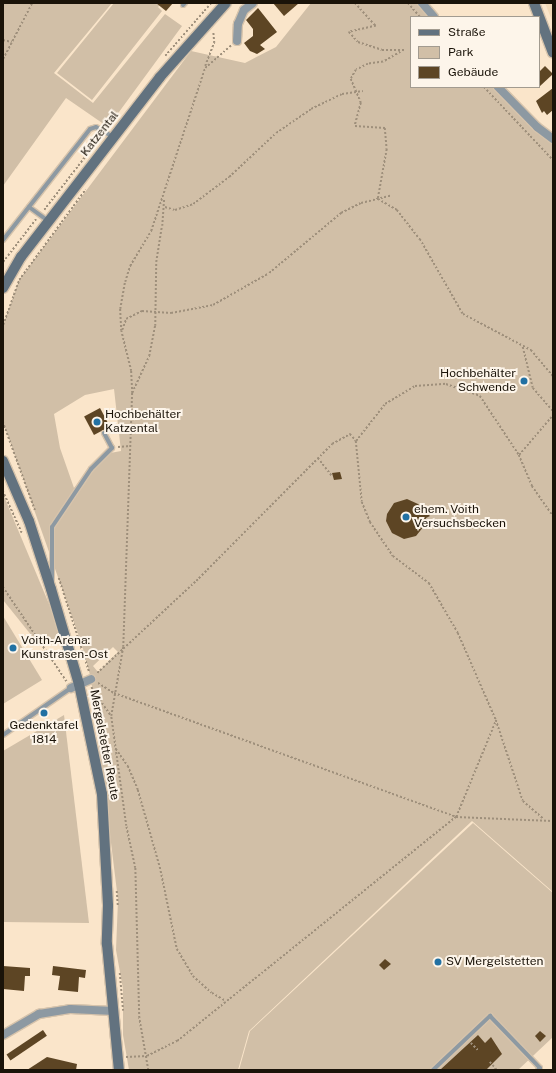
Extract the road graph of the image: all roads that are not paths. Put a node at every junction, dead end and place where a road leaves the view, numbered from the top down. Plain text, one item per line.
1 (226, 3) edge
2 (253, 3) edge
3 (422, 3) edge
4 (534, 3) edge
5 (433, 16) edge
6 (539, 16) edge
7 (540, 19) edge
8 (237, 41) road end
9 (553, 53) edge
10 (499, 88) edge
11 (113, 138) junction
12 (553, 139) edge
13 (29, 207) junction
14 (48, 221) junction
15 (3, 240) edge
16 (3, 288) edge
17 (104, 433) dead end
18 (3, 461) edge
19 (52, 589) junction
20 (91, 679) road end
21 (75, 686) junction
22 (3, 735) edge
23 (114, 1011) junction
24 (3, 1035) edge
25 (119, 1070) edge
26 (433, 1070) edge
27 (538, 1070) edge

1 - 11 street, Katzental
2 - 8 street
3 - 5 street
4 - 6 street
7 - 9 street
10 - 12 street
11 - 13 lane
11 - 14 street, Katzental
13 - 14 lane
13 - 15 lane
14 - 16 street, Katzental
17 - 19 lane
18 - 19 street, Mergelstetter Reute
19 - 21 street, Mergelstetter Reute
20 - 21 street
21 - 22 lane
21 - 23 street, Mergelstetter Reute
23 - 24 street
23 - 25 street, Mergelstetter Reute
26 - 27 lane

